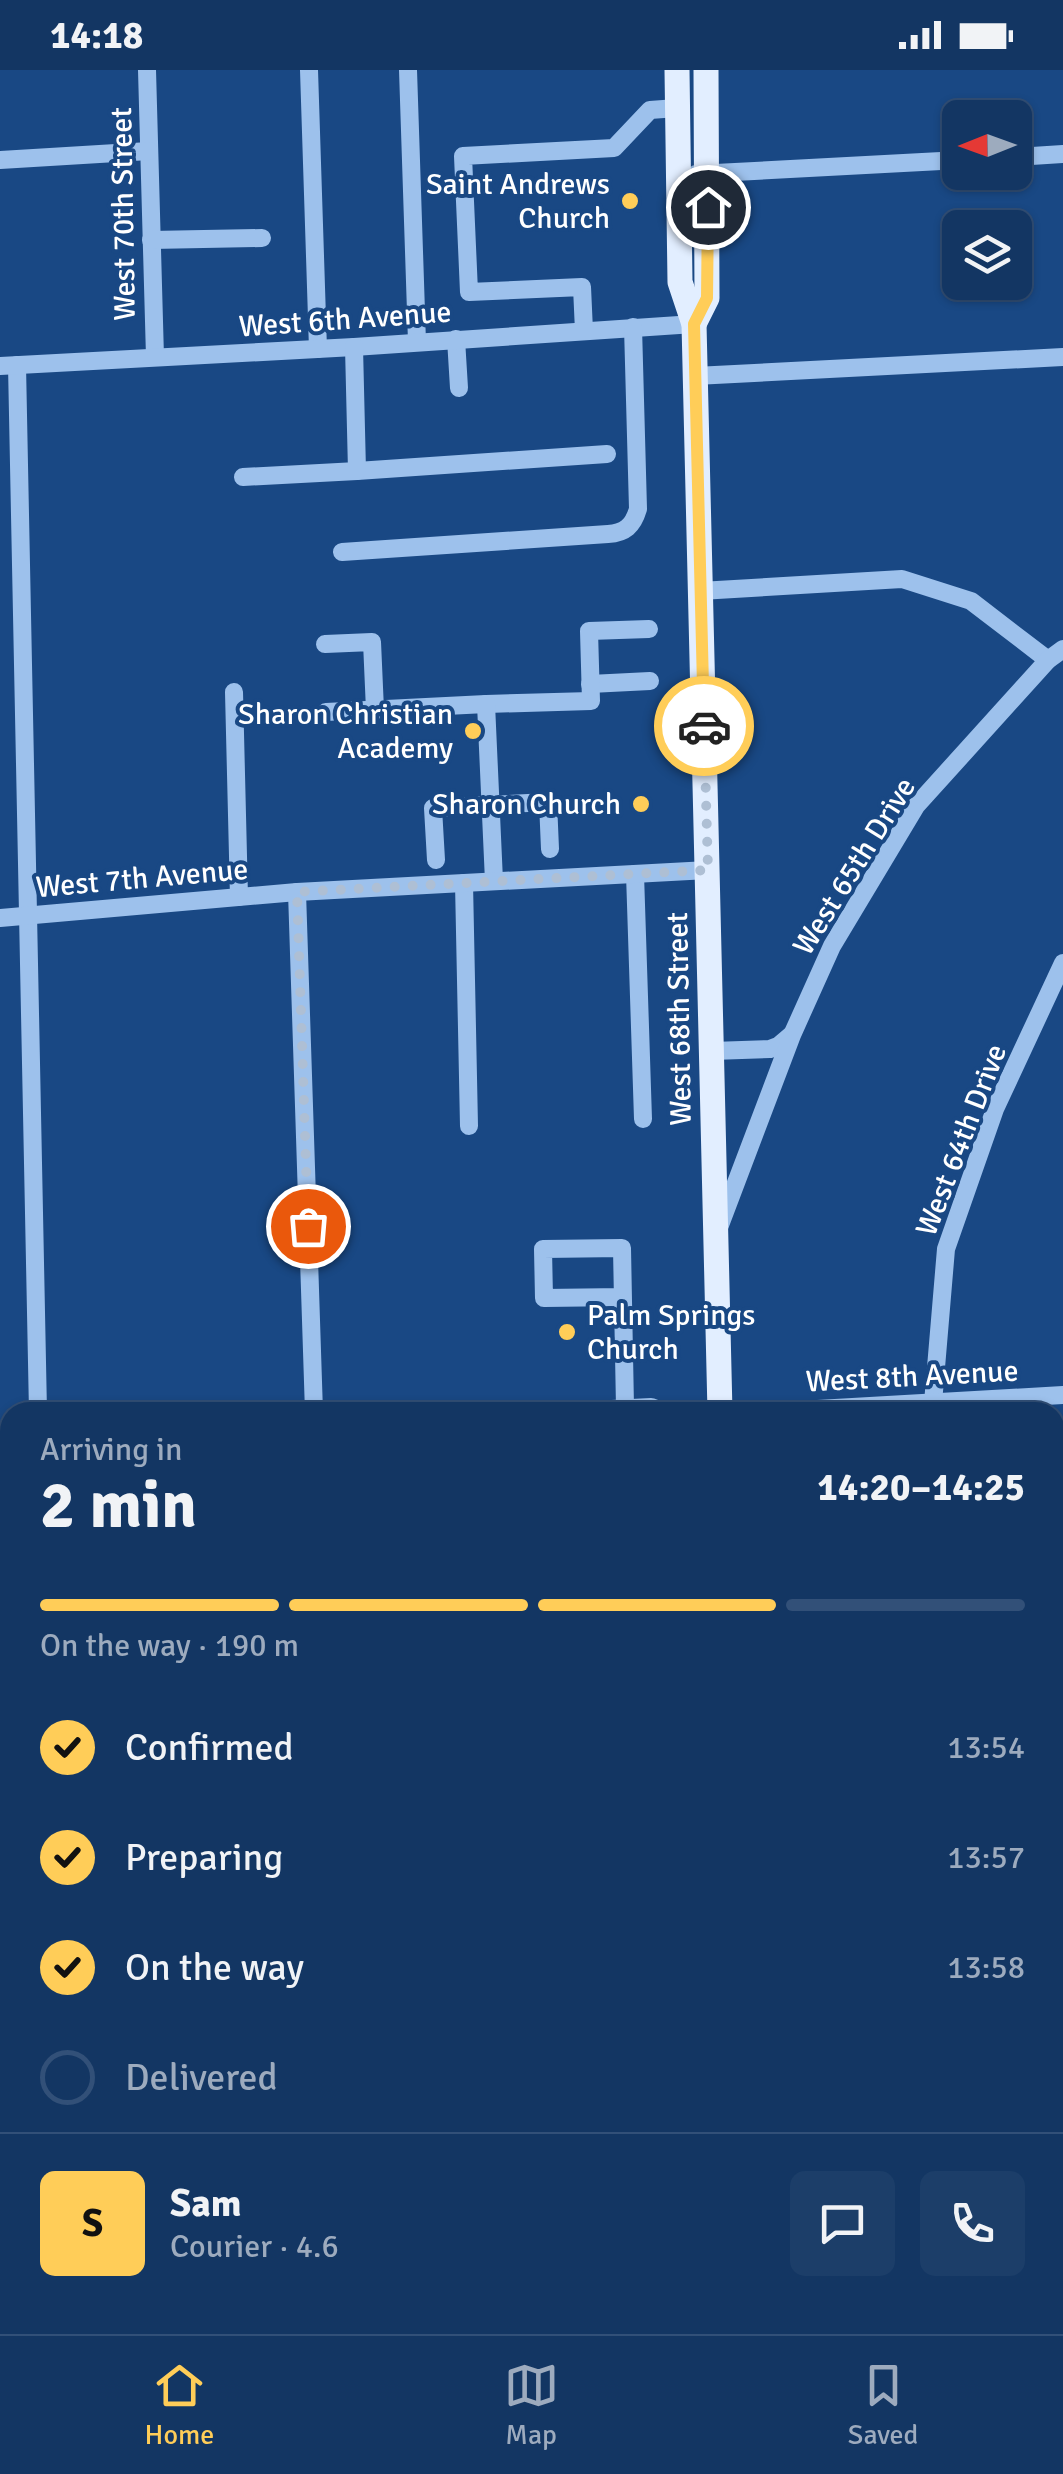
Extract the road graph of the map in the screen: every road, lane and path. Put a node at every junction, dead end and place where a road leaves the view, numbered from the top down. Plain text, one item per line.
1 (147, 70) edge
2 (309, 70) edge
3 (408, 70) edge
4 (677, 70) edge
5 (706, 70) edge
6 (677, 108) junction
7 (149, 151) junction
8 (1063, 154) edge
9 (1032, 156) edge
10 (0, 160) edge
11 (942, 161) edge
12 (708, 173) junction
13 (678, 175) junction
14 (262, 238) dead end
15 (151, 240) junction
16 (694, 324) junction
17 (632, 327) junction
18 (584, 331) junction
19 (456, 339) junction
20 (417, 342) junction
21 (354, 347) junction
22 (318, 349) junction
23 (154, 357) junction
24 (1063, 358) edge
25 (9, 366) edge
26 (694, 376) junction
27 (458, 388) dead end
28 (607, 454) dead end
29 (357, 471) junction
30 (243, 477) dead end
31 (342, 552) dead end
32 (700, 591) junction
33 (649, 630) dead end
34 (325, 644) dead end
35 (1056, 655) edge
36 (650, 681) dead end
37 (590, 684) junction
38 (234, 692) dead end
39 (486, 704) junction
40 (375, 710) junction
41 (326, 712) dead end
42 (490, 805) junction
43 (550, 849) dead end
44 (436, 860) dead end
45 (708, 870) junction
46 (635, 874) junction
47 (494, 882) junction
48 (464, 883) junction
49 (297, 892) junction
50 (239, 897) junction
51 (26, 917) junction
52 (0, 918) edge
53 (1063, 963) edge
54 (792, 1035) junction
55 (712, 1051) junction
56 (643, 1120) dead end
57 (469, 1126) dead end
58 (717, 1234) junction
59 (622, 1296) junction
60 (1063, 1395) edge
61 (38, 1402) edge
62 (314, 1402) edge
63 (625, 1402) edge
64 (720, 1402) edge
65 (932, 1402) edge
66 (1008, 1402) edge

1 - 7 street, West 70th Street
2 - 22 street
3 - 20 street
4 - 6 main road, West 68th Street
5 - 12 main road, West 68th Street
6 - 13 main road, West 68th Street
6 - 18 street
7 - 10 street
7 - 15 street, West 70th Street
8 - 9 street
11 - 12 street
12 - 13 street
12 - 16 main road, West 68th Street
13 - 16 main road, West 68th Street
14 - 15 street
15 - 23 street, West 70th Street
16 - 17 street, West 6th Avenue
16 - 26 main road, West 68th Street
17 - 18 street, West 6th Avenue
17 - 31 street
18 - 19 street, West 6th Avenue
19 - 20 street, West 6th Avenue
19 - 27 street
20 - 21 street, West 6th Avenue
21 - 22 street, West 6th Avenue
21 - 29 street
22 - 23 street, West 6th Avenue
23 - 25 street, West 6th Avenue
24 - 26 street
25 - 51 street
26 - 32 main road, West 68th Street
28 - 29 street
29 - 30 street
32 - 35 street
32 - 45 main road, West 68th Street
33 - 37 street
34 - 40 street
35 - 54 street, West 65th Drive
36 - 37 street
37 - 39 street
38 - 50 street
39 - 40 street
39 - 42 street
40 - 41 street
42 - 43 street
42 - 44 street
42 - 47 street
45 - 46 street, West 7th Avenue
45 - 55 main road, West 68th Street
46 - 47 street, West 7th Avenue
46 - 56 street
47 - 48 street, West 7th Avenue
48 - 49 street, West 7th Avenue
48 - 57 street
49 - 50 street, West 7th Avenue
49 - 62 street
50 - 51 street, West 7th Avenue
51 - 52 street, West 7th Avenue
51 - 61 street
53 - 65 street, West 64th Drive
54 - 55 street
54 - 58 street, West 65th Drive
55 - 58 main road, West 68th Street
58 - 64 main road, West 68th Street
59 - 59 street
59 - 63 street
60 - 66 street, West 8th Avenue

